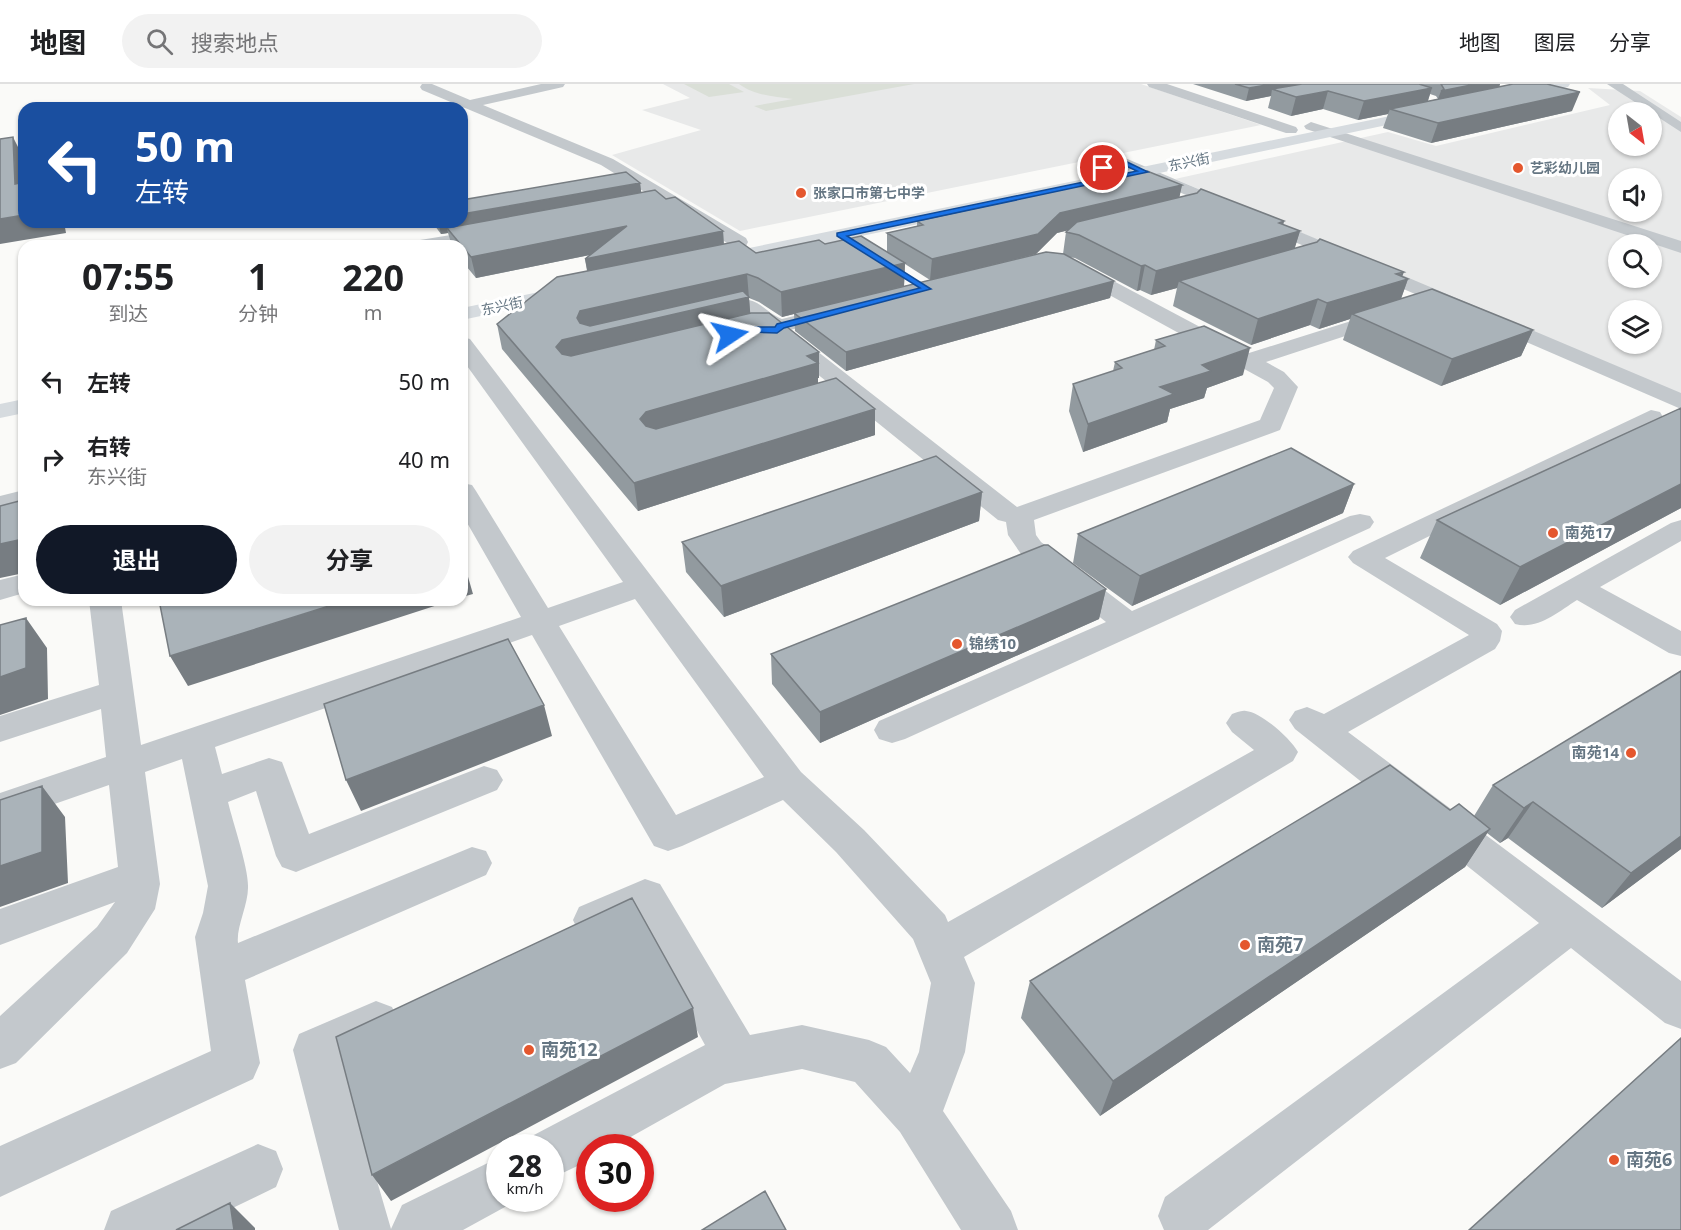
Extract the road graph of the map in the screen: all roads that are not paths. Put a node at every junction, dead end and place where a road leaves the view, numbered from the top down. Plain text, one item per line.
1 (558, 84) edge
2 (1154, 84) edge
3 (1563, 84) edge
4 (1614, 84) edge
5 (427, 87) dead end
6 (1501, 90) edge
7 (466, 102) edge
8 (468, 103) edge
9 (471, 104) junction
10 (1311, 126) junction
11 (1681, 128) edge
12 (1291, 130) junction
13 (1333, 132) junction
14 (1125, 163) junction
15 (1144, 172) junction
16 (512, 229) edge
17 (832, 230) junction
18 (452, 240) edge
19 (739, 242) junction
20 (859, 247) edge
21 (1681, 248) edge
22 (1144, 296) junction
23 (468, 298) edge
24 (1167, 299) edge
25 (1414, 308) edge
26 (468, 312) edge
27 (683, 322) edge
28 (779, 328) junction
29 (741, 332) edge
30 (468, 352) edge
31 (1248, 361) junction
32 (18, 390) edge
33 (0, 394) edge
34 (1681, 402) edge
35 (18, 407) edge
36 (0, 411) edge
37 (1651, 417) dead end
38 (18, 500) edge
39 (468, 501) edge
40 (0, 504) edge
41 (1019, 516) junction
42 (1360, 522) dead end
43 (1681, 529) edge
44 (1041, 556) junction
45 (1008, 570) edge
46 (18, 585) edge
47 (642, 586) junction
48 (1577, 587) junction
49 (0, 590) edge
50 (106, 606) edge
51 (1526, 617) dead end
52 (540, 621) junction
53 (1129, 625) junction
54 (1681, 645) edge
55 (116, 692) junction
56 (1244, 723) dead end
57 (0, 729) edge
58 (892, 730) dead end
59 (196, 741) junction
60 (125, 766) junction
61 (484, 780) dead end
62 (788, 782) junction
63 (208, 794) junction
64 (0, 808) edge
65 (472, 863) dead end
66 (139, 876) junction
67 (1571, 923) junction
68 (0, 927) edge
69 (560, 936) edge
70 (939, 949) junction
71 (221, 970) junction
72 (412, 1005) edge
73 (1681, 1008) edge
74 (0, 1047) edge
75 (738, 1059) junction
76 (917, 1115) junction
77 (564, 1146) edge
78 (258, 1169) dead end
79 (0, 1172) edge
80 (486, 1189) edge
81 (1184, 1216) dead end
82 (130, 1230) edge
83 (365, 1230) edge
84 (417, 1230) edge
85 (992, 1230) edge

1 - 9 street
2 - 12 street
3 - 6 main road
4 - 11 street
5 - 7 street
8 - 9 street
9 - 19 street
10 - 12 main road, 东兴街
10 - 13 street
10 - 13 main road, 东兴街
12 - 14 main road, 东兴街
13 - 15 main road, 东兴街
13 - 21 street
14 - 15 street
14 - 17 main road, 东兴街
15 - 17 main road, 东兴街
15 - 34 street
16 - 18 street
17 - 19 main road, 东兴街
17 - 19 main road, 东兴街
17 - 20 street
22 - 24 street
22 - 28 street
22 - 31 street
23 - 26 main road, 东兴街
25 - 31 street
27 - 28 street
28 - 29 street
28 - 41 street
30 - 47 street
31 - 41 street
32 - 33 main road
35 - 36 main road
37 - 67 street
38 - 40 street
39 - 52 street
41 - 44 street
42 - 53 street
43 - 48 street
44 - 45 street
44 - 53 street
46 - 49 street
47 - 52 street
47 - 62 street
48 - 51 street
48 - 54 street
50 - 55 street
52 - 59 street
52 - 62 street
53 - 58 street
55 - 57 street
55 - 60 street
56 - 70 street
59 - 60 street
59 - 63 street
60 - 64 street
60 - 66 street
61 - 63 street
62 - 70 street
63 - 71 street
65 - 71 street
66 - 68 street
66 - 74 street
67 - 73 street
67 - 81 street
69 - 75 street
70 - 76 street
71 - 79 street
72 - 83 street
75 - 76 street
75 - 77 street
76 - 85 street
78 - 82 street
80 - 84 street

